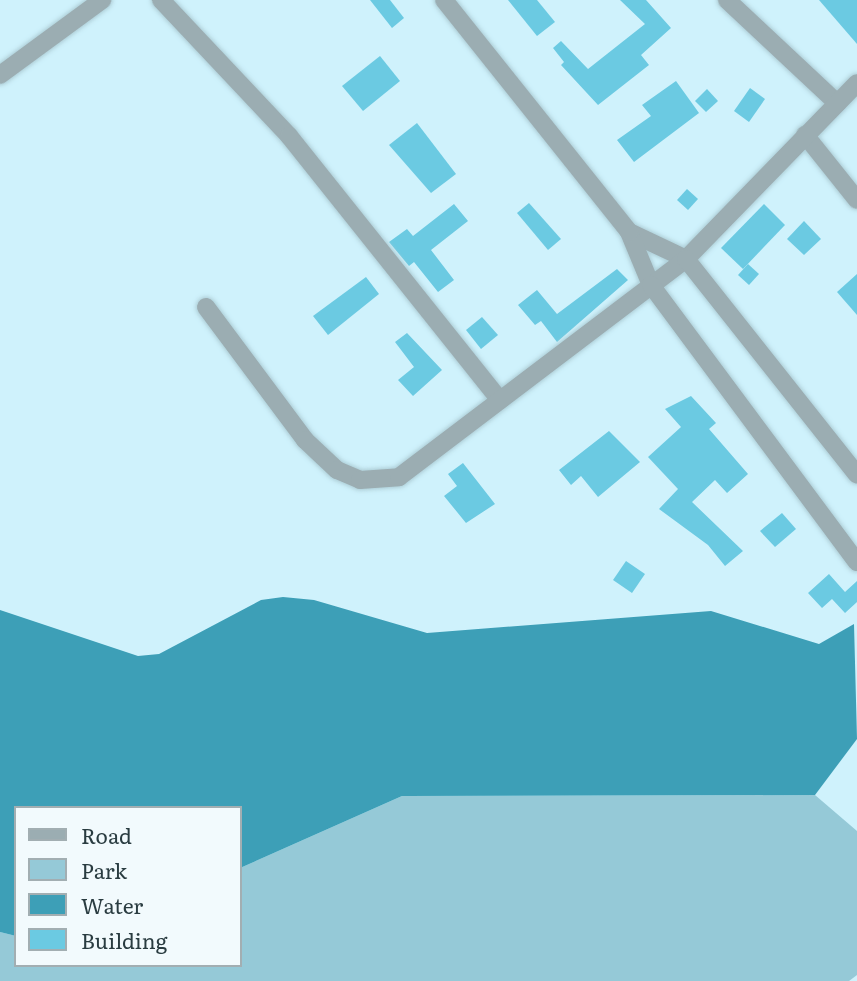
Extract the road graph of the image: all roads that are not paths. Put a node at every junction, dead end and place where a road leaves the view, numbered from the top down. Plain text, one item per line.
1 (102, 0) edge
2 (161, 0) edge
3 (444, 0) edge
4 (727, 0) edge
5 (0, 75) edge
6 (857, 83) edge
7 (837, 103) junction
8 (805, 135) junction
9 (857, 200) edge
10 (629, 232) junction
11 (687, 259) junction
12 (651, 285) junction
13 (206, 307) dead end
14 (500, 400) junction
15 (857, 475) edge
16 (857, 562) edge

1 - 5 street
2 - 14 street
3 - 10 street
4 - 7 street
6 - 7 street
7 - 8 street
8 - 9 street
8 - 11 street
10 - 11 street
10 - 12 street
11 - 12 street
11 - 15 street
12 - 14 street
12 - 16 street
13 - 14 street

